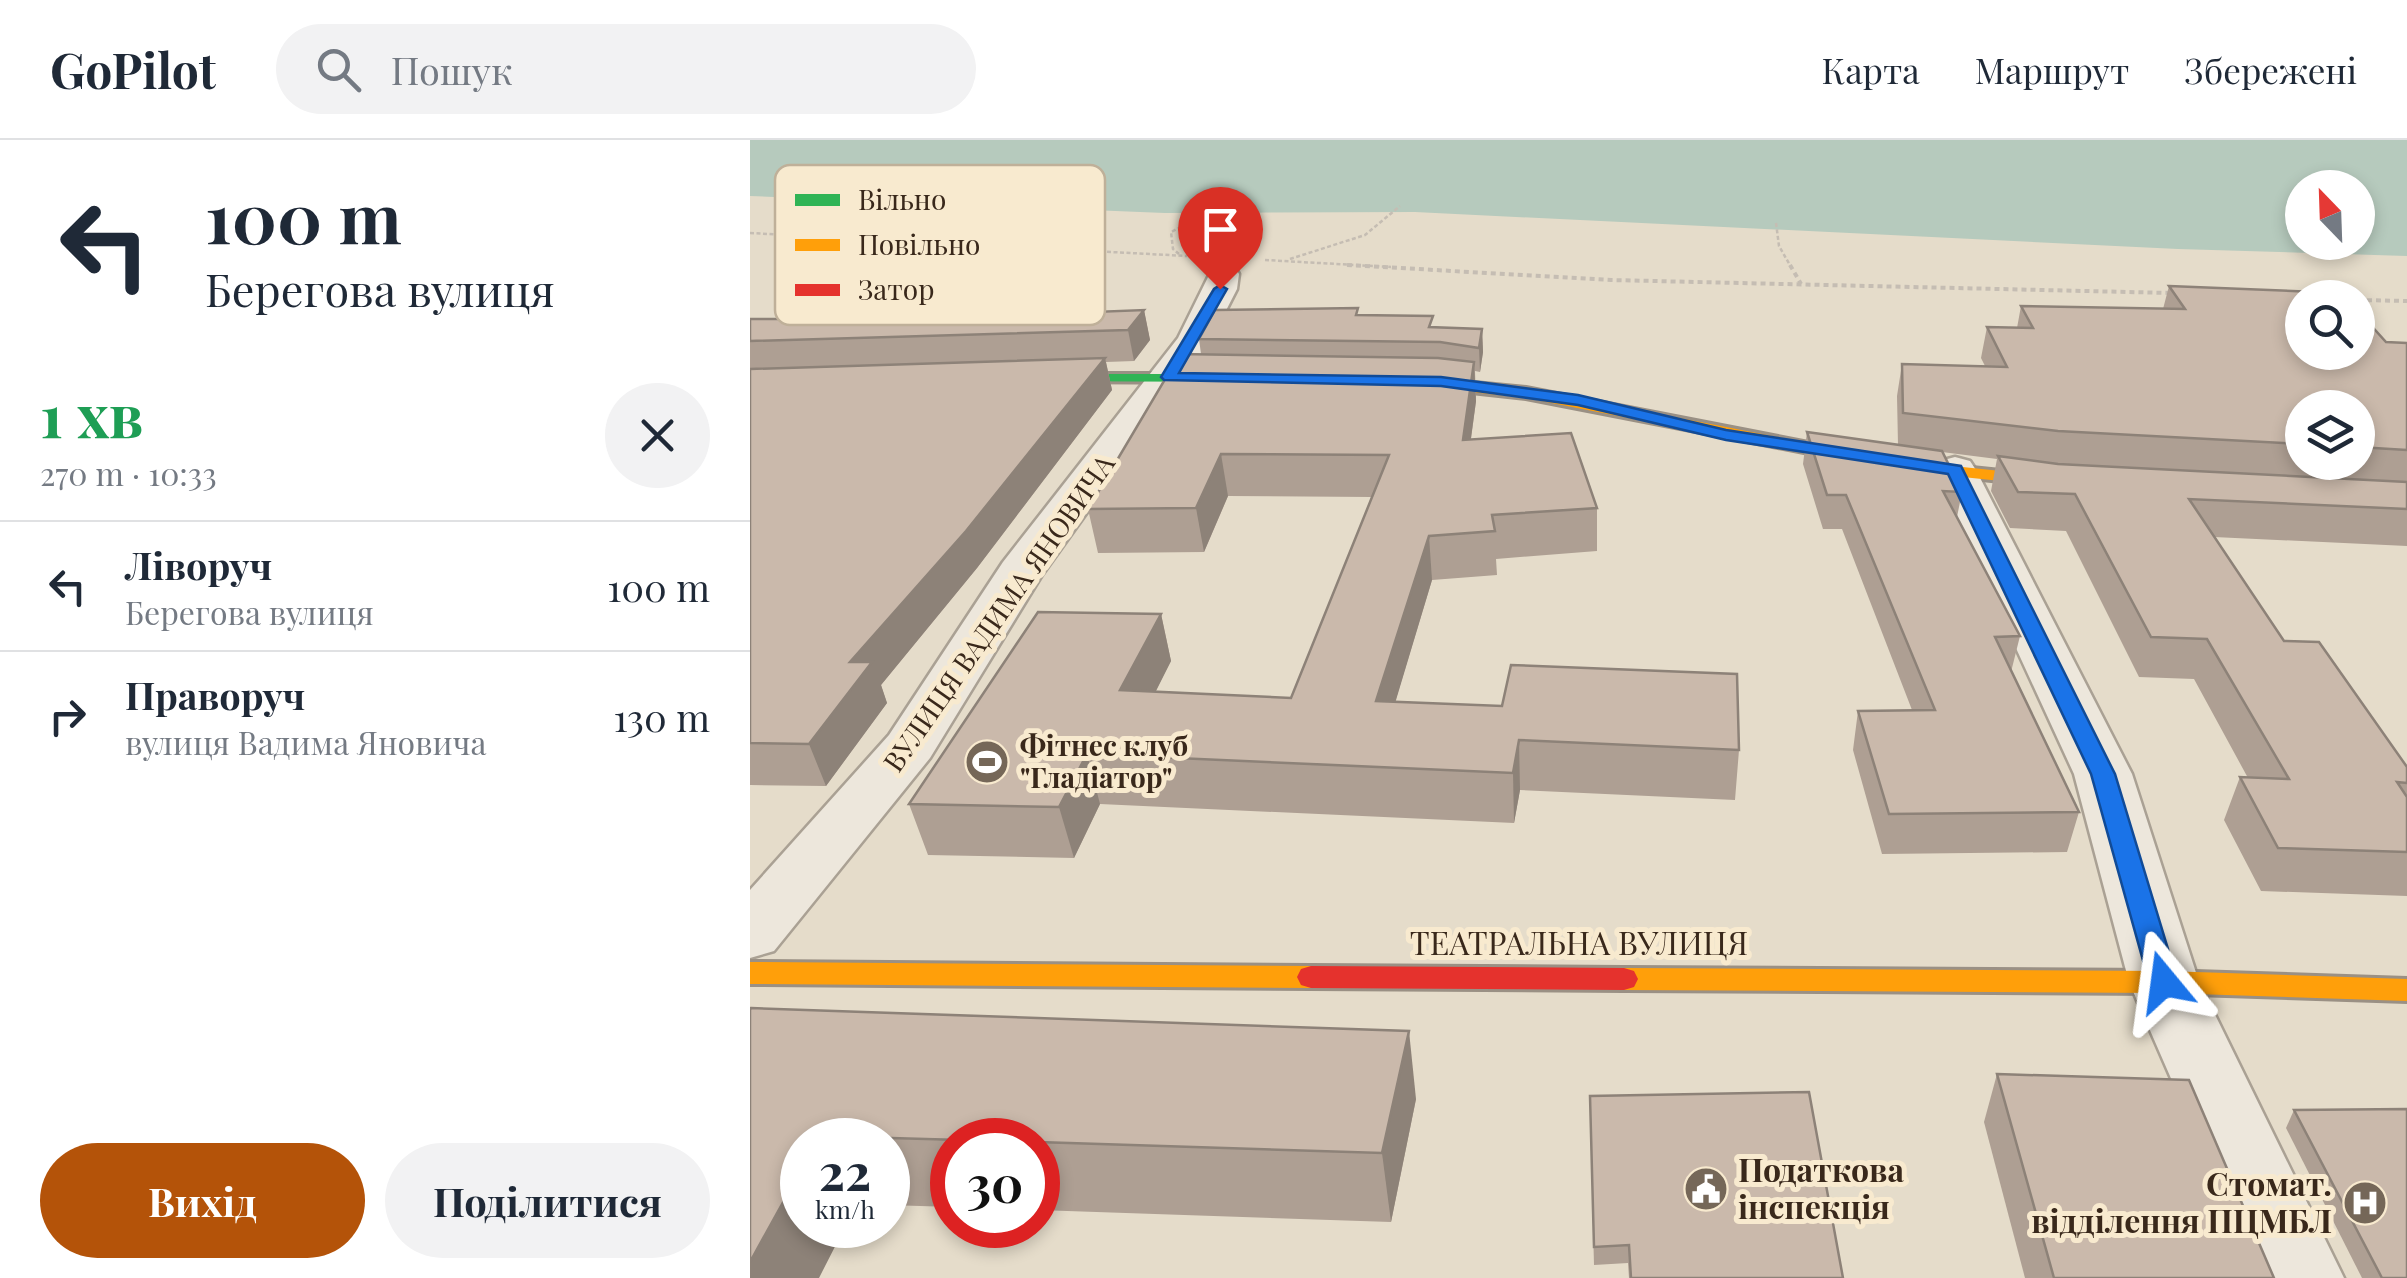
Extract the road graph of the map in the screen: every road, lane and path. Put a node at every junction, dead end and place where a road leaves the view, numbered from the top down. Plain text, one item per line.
1 (1211, 206) dead end
2 (1400, 206) dead end
3 (1204, 214) dead end
4 (1776, 223) dead end
5 (750, 233) edge
6 (775, 235) edge
7 (1105, 255) edge
8 (1279, 261) junction
9 (1224, 263) junction
10 (1801, 284) junction
11 (2188, 294) edge
12 (2375, 301) edge
13 (2407, 302) edge
14 (1169, 377) junction
15 (1009, 378) edge
16 (1266, 378) edge
17 (1383, 380) edge
18 (1955, 470) junction
19 (2088, 484) edge
20 (750, 934) edge
21 (750, 973) edge
22 (2164, 982) junction
23 (2407, 990) edge
24 (2302, 1278) edge

1 - 3 path
2 - 8 path
4 - 10 path
5 - 6 path
7 - 9 path
8 - 9 path
8 - 9 path
8 - 10 path
9 - 14 street, ВУЛИЦЯ ВАДИМА ЯНОВИЧА
10 - 11 path
12 - 13 path
14 - 15 street
14 - 16 street
14 - 20 street, ВУЛИЦЯ ВАДИМА ЯНОВИЧА
17 - 18 street
18 - 19 street
18 - 22 street
21 - 22 street, ТЕАТРАЛЬНА ВУЛИЦЯ
22 - 23 street, ТЕАТРАЛЬНА ВУЛИЦЯ
22 - 24 street

